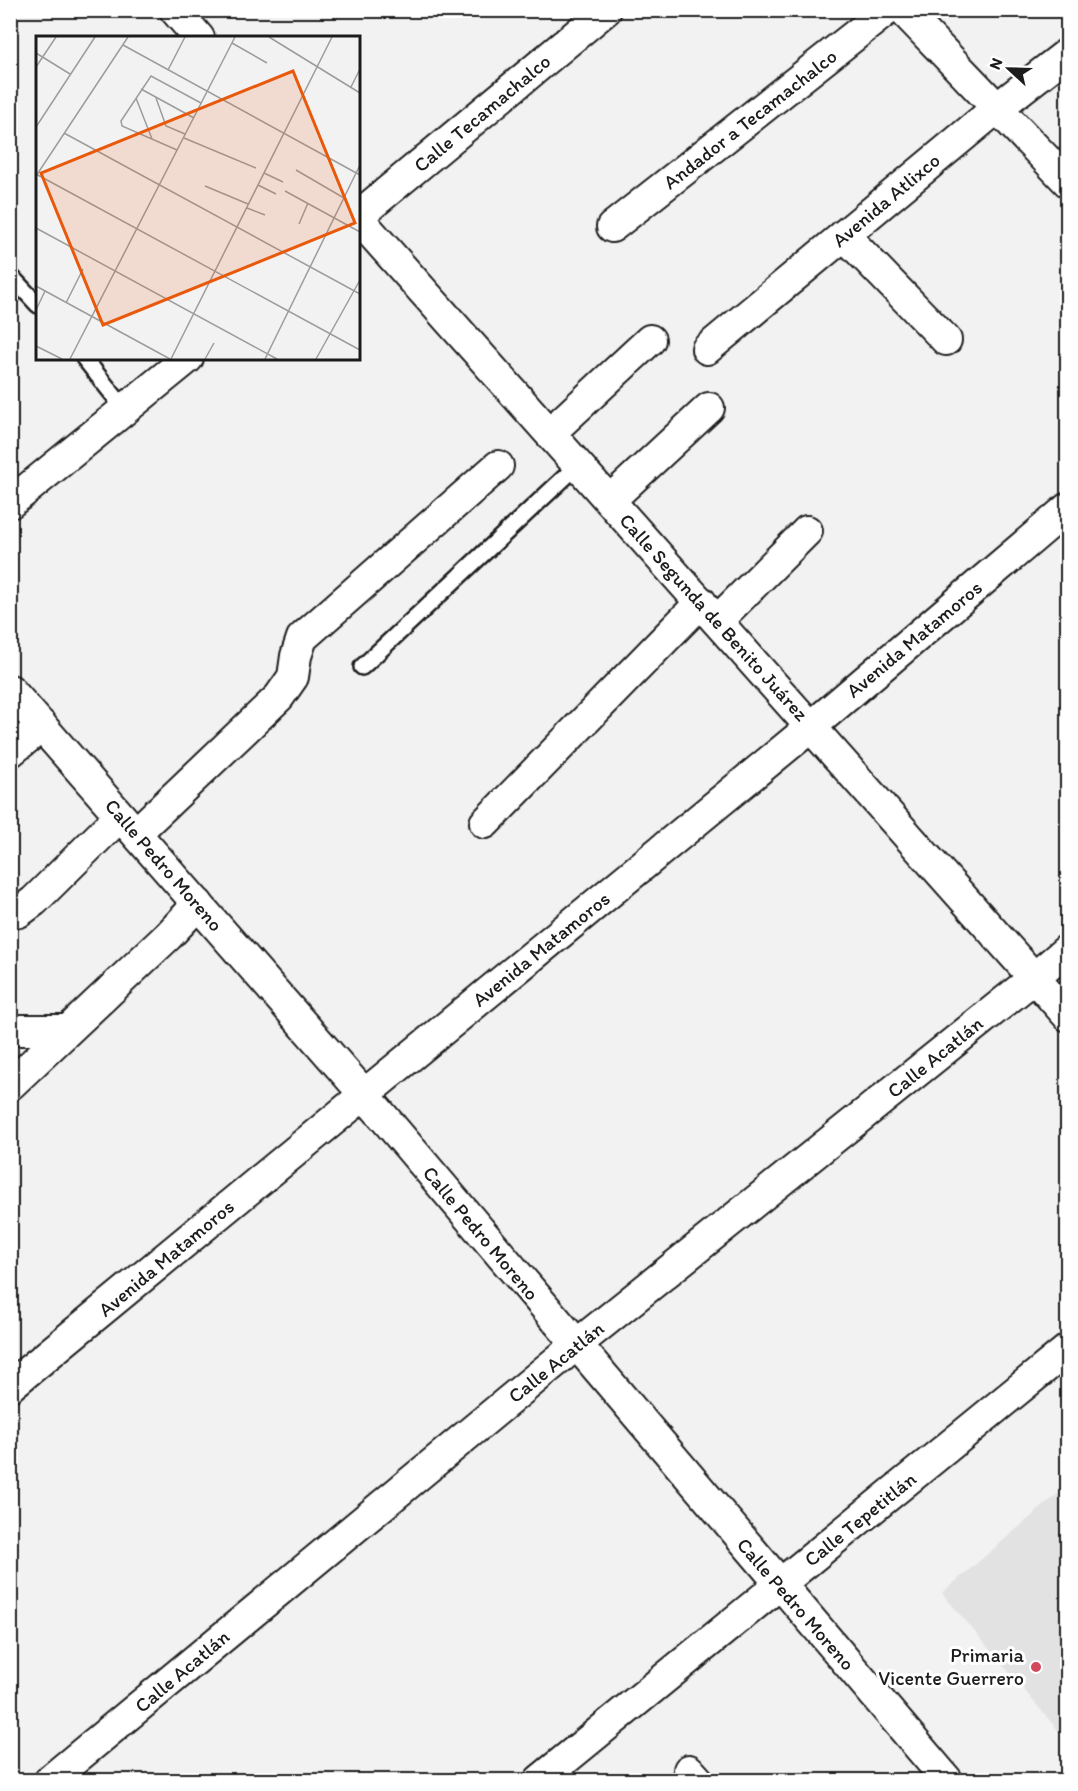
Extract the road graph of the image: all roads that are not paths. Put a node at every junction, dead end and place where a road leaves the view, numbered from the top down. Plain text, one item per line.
1 (176, 10) edge
2 (606, 10) edge
3 (887, 10) edge
4 (903, 10) edge
5 (197, 36) edge
6 (1068, 53) edge
7 (997, 108) junction
8 (1068, 182) edge
9 (360, 215) edge
10 (360, 219) edge
11 (612, 227) dead end
12 (844, 235) junction
13 (10, 275) edge
14 (36, 303) edge
15 (650, 340) dead end
16 (946, 340) dead end
17 (707, 349) dead end
18 (86, 360) edge
19 (186, 360) edge
20 (709, 408) dead end
21 (126, 411) junction
22 (550, 433) junction
23 (578, 465) junction
24 (498, 466) dead end
25 (610, 500) junction
26 (10, 503) edge
27 (1068, 508) edge
28 (807, 531) dead end
29 (709, 612) junction
30 (362, 667) dead end
31 (10, 690) edge
32 (42, 726) junction
33 (812, 726) junction
34 (10, 752) edge
35 (485, 823) dead end
36 (128, 824) junction
37 (198, 904) junction
38 (10, 914) edge
39 (1068, 949) edge
40 (1034, 978) junction
41 (1068, 1016) edge
42 (10, 1030) edge
43 (67, 1030) junction
44 (10, 1085) edge
45 (364, 1094) junction
46 (576, 1345) junction
47 (1068, 1349) edge
48 (10, 1386) edge
49 (780, 1585) junction
50 (50, 1780) edge
51 (540, 1780) edge
52 (947, 1780) edge

1 - 5 street
2 - 9 street, Calle Tecamachalco
3 - 11 street, Andador a Tecamachalco
4 - 7 street
6 - 7 street, Avenida Atlixco
7 - 8 street
7 - 12 street, Avenida Atlixco
10 - 22 street, Calle Segunda de Benito Juárez
12 - 16 street
12 - 17 street, Avenida Atlixco
13 - 14 lane
15 - 22 street
18 - 21 lane
19 - 21 street
20 - 25 street
21 - 26 street
22 - 23 street, Calle Segunda de Benito Juárez
23 - 25 street, Calle Segunda de Benito Juárez
23 - 30 lane
24 - 36 street
25 - 29 street, Calle Segunda de Benito Juárez
27 - 33 street, Avenida Matamoros
28 - 29 street
29 - 33 street, Calle Segunda de Benito Juárez
29 - 35 street
31 - 32 street, Calle Pedro Moreno
32 - 34 street
32 - 36 street, Calle Pedro Moreno
33 - 40 street, Calle Segunda de Benito Juárez
33 - 45 street, Avenida Matamoros
36 - 37 street, Calle Pedro Moreno
36 - 38 street
37 - 43 street
37 - 45 street, Calle Pedro Moreno
39 - 40 street, Calle Acatlán
40 - 41 street, Calle Segunda de Benito Juárez
40 - 46 street, Calle Acatlán
42 - 43 street
43 - 44 street
45 - 46 street, Calle Pedro Moreno
45 - 48 street, Avenida Matamoros
46 - 49 street, Calle Pedro Moreno
46 - 50 street, Calle Acatlán
47 - 49 street, Calle Tepetitlán
49 - 51 street, Calle Tepetitlán
49 - 52 street, Calle Pedro Moreno

